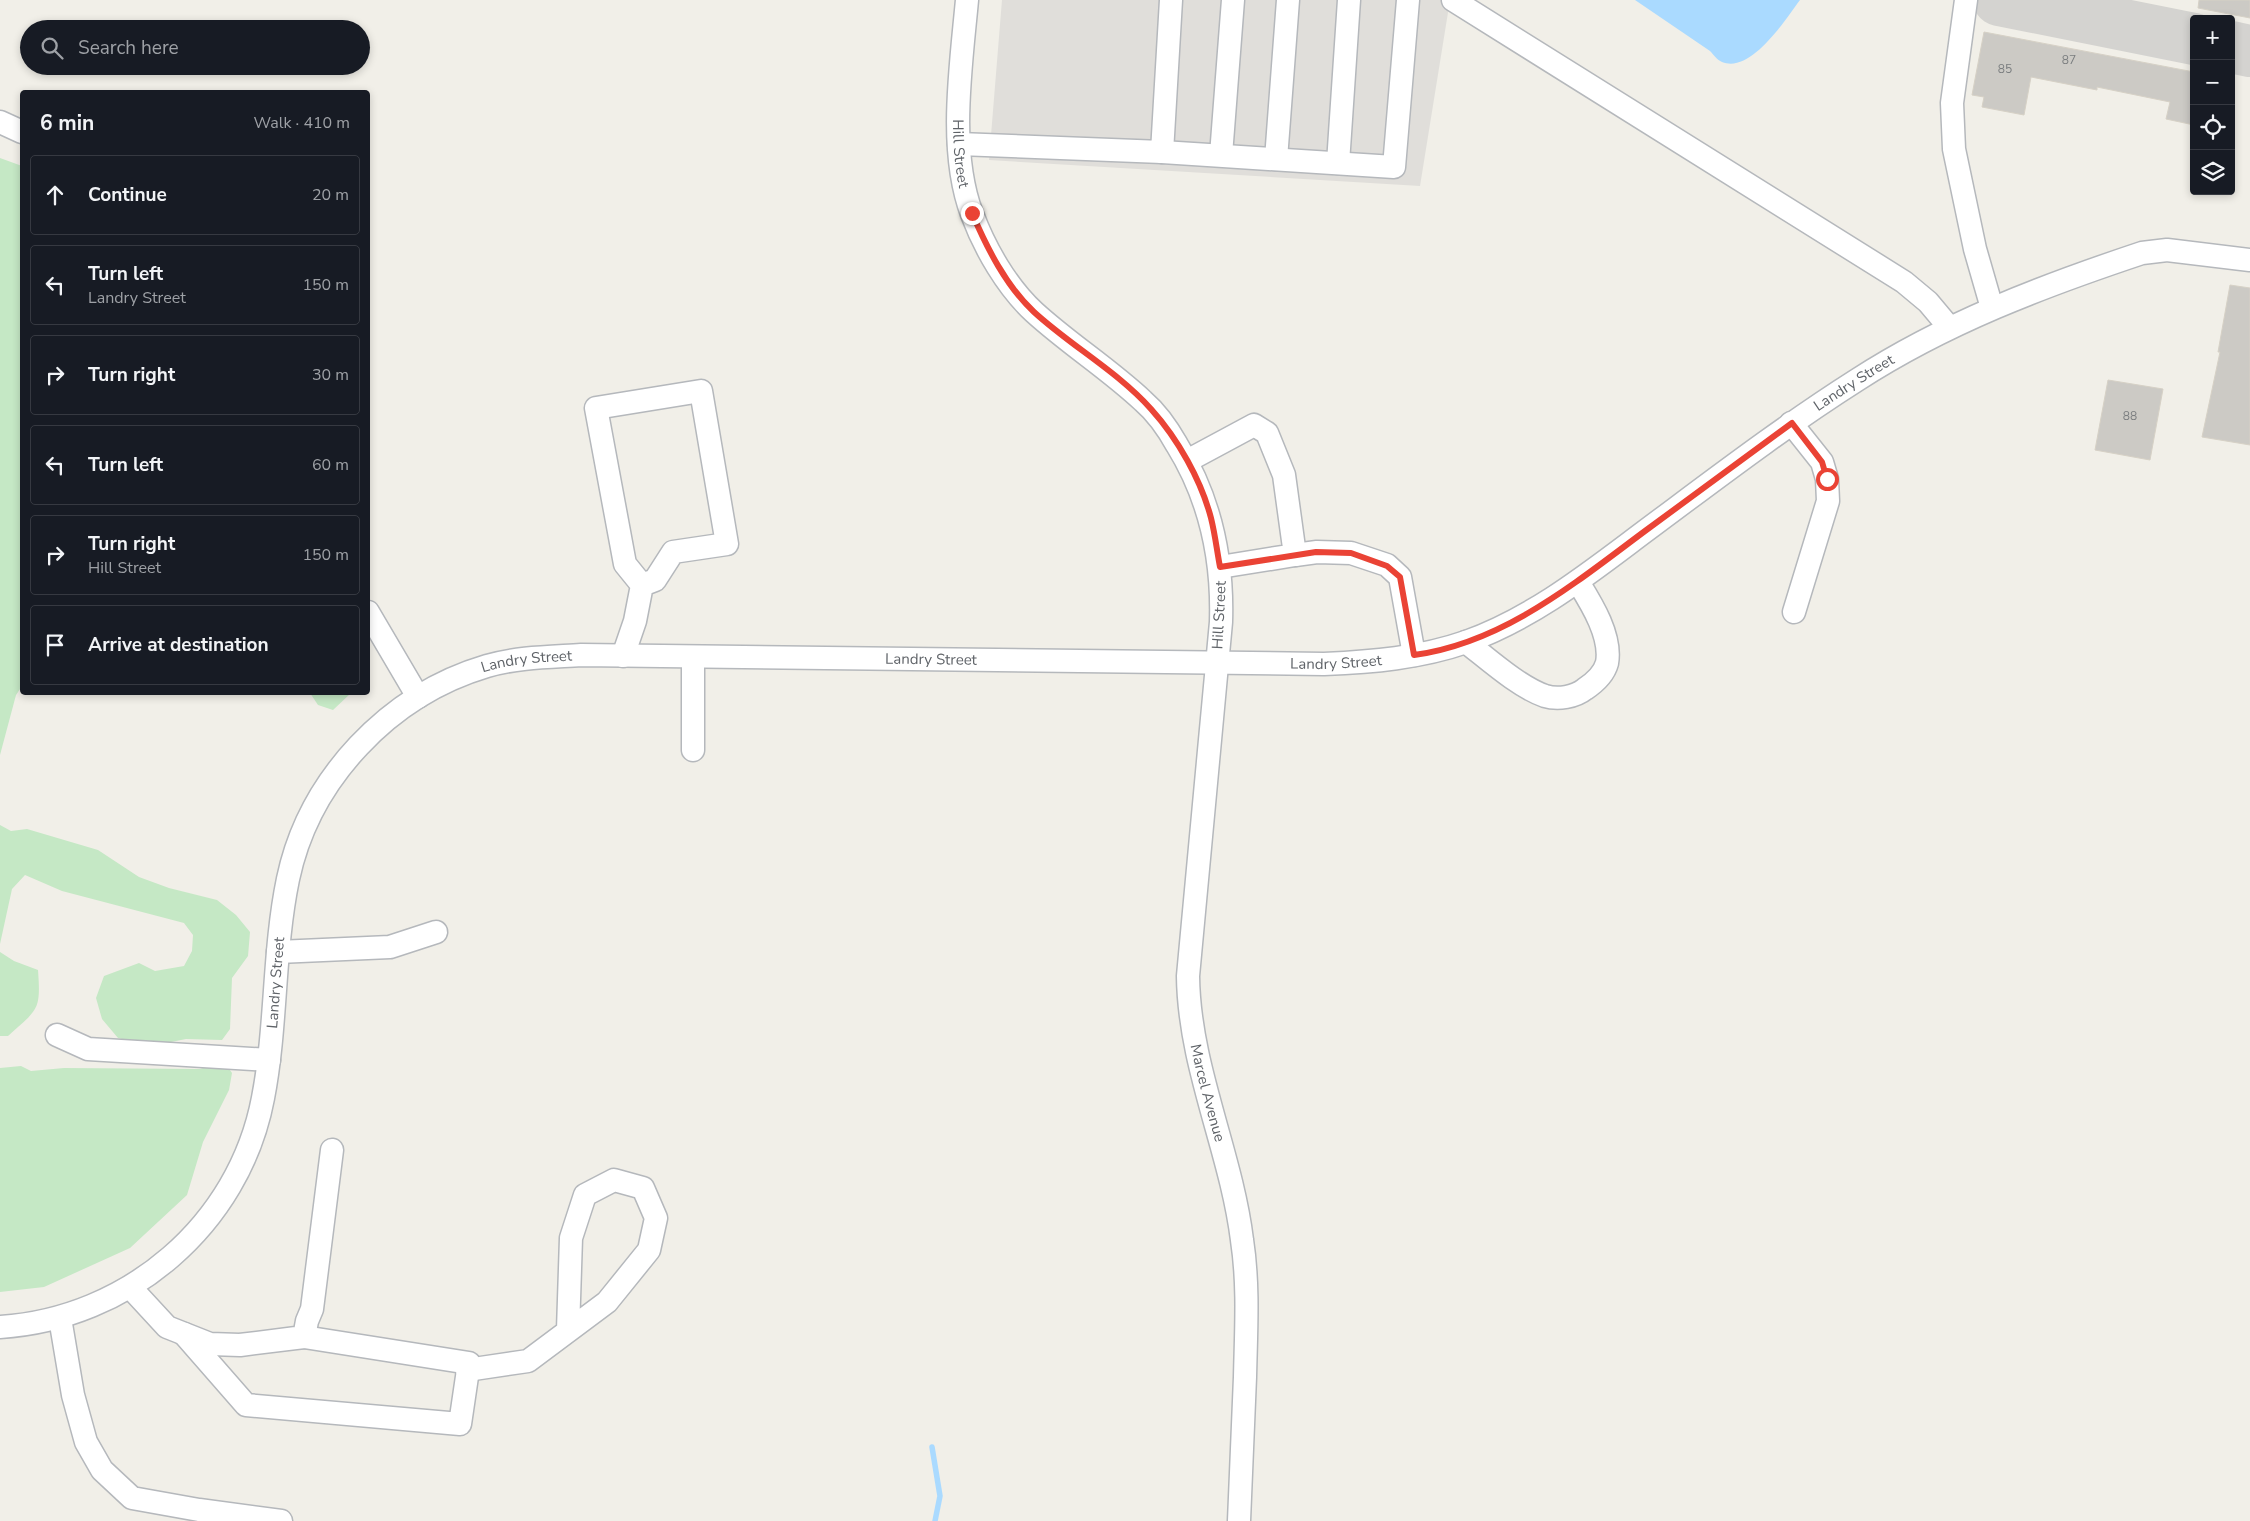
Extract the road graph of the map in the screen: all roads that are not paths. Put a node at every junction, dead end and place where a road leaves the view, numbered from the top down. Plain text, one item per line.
1 (967, 0) edge
2 (1171, 0) edge
3 (1233, 0) edge
4 (1288, 0) edge
5 (1349, 0) edge
6 (1408, 0) edge
7 (1452, 0) edge
8 (1966, 0) edge
9 (0, 122) edge
10 (20, 131) edge
11 (959, 144) junction
12 (1162, 152) junction
13 (1221, 155) junction
14 (1276, 159) junction
15 (1338, 163) junction
16 (2250, 260) edge
17 (1992, 308) junction
18 (1949, 327) junction
19 (1792, 423) junction
20 (1187, 461) junction
21 (1295, 555) junction
22 (1220, 567) junction
23 (1578, 582) junction
24 (642, 586) junction
25 (1794, 612) dead end
26 (370, 615) edge
27 (1466, 642) junction
28 (1414, 655) junction
29 (623, 656) junction
30 (693, 656) junction
31 (1216, 664) junction
32 (418, 697) junction
33 (693, 750) dead end
34 (436, 932) dead end
35 (278, 952) junction
36 (57, 1035) dead end
37 (269, 1060) junction
38 (332, 1150) dead end
39 (131, 1288) junction
40 (60, 1318) junction
41 (0, 1327) edge
42 (568, 1330) junction
43 (184, 1334) junction
44 (304, 1337) junction
45 (467, 1370) junction
46 (281, 1521) edge
47 (1239, 1521) edge

1 - 11 street, Hill Street
2 - 12 street
3 - 13 street
4 - 14 street
5 - 15 street
6 - 15 street
7 - 18 street
8 - 17 street
9 - 10 street
11 - 12 street
11 - 20 street, Hill Street
12 - 13 street
13 - 14 street
14 - 15 street
16 - 17 street, Landry Street
17 - 18 street, Landry Street
18 - 19 street, Landry Street
19 - 23 street, Landry Street
19 - 25 street
20 - 21 street
20 - 22 street, Hill Street
21 - 22 street
21 - 28 street
22 - 31 street, Hill Street
23 - 27 street, Landry Street
23 - 27 street
24 - 24 street
24 - 29 street
26 - 32 street
27 - 28 street, Landry Street
28 - 31 street, Landry Street
29 - 30 street, Landry Street
29 - 32 street, Landry Street
30 - 31 street, Landry Street
30 - 33 street
31 - 47 street, Marcel Avenue
32 - 35 street, Landry Street
34 - 35 street
35 - 37 street, Landry Street
36 - 37 street
37 - 39 street, Landry Street
38 - 44 street
39 - 40 street, Landry Street
39 - 43 street
40 - 41 street, Landry Street
40 - 46 street
42 - 42 street
42 - 45 street
43 - 44 street
43 - 45 street
44 - 45 street

